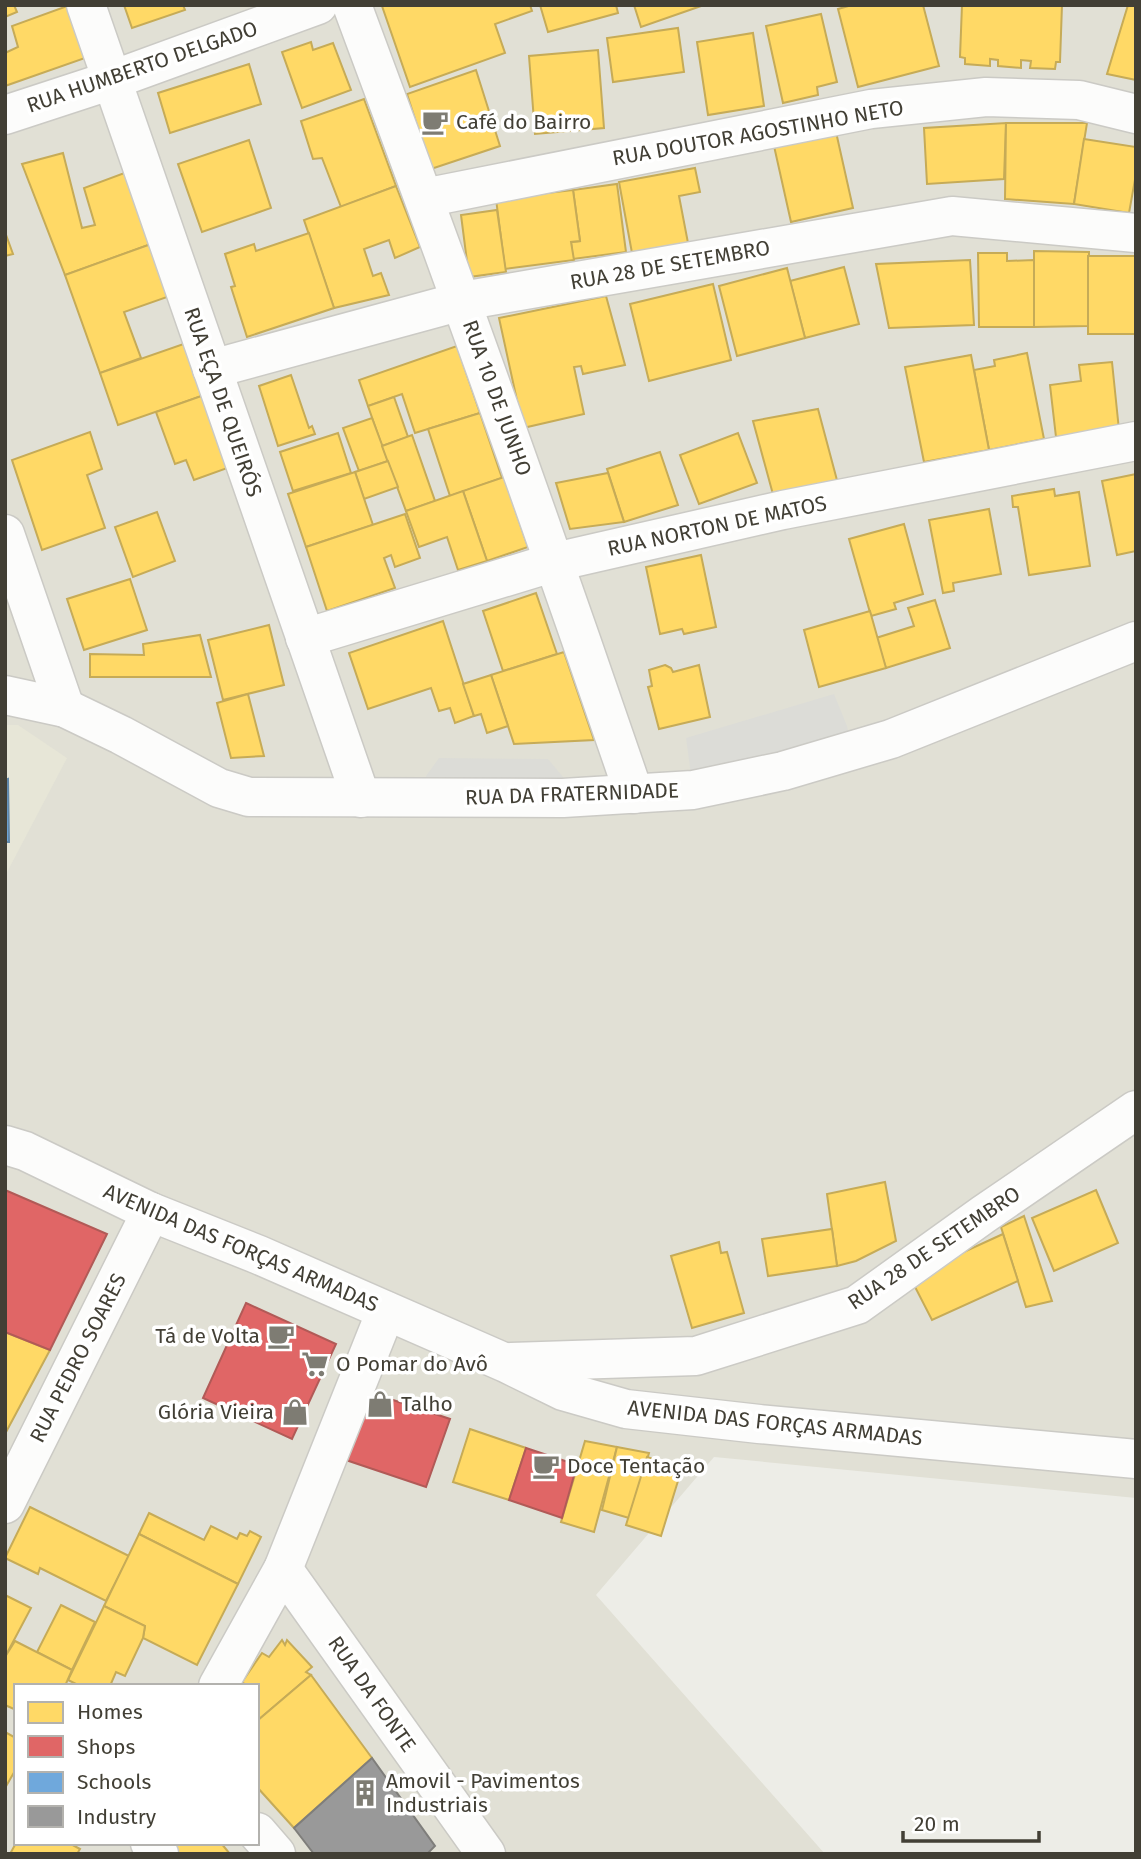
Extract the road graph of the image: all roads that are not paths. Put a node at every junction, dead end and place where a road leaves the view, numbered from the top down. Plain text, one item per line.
1 (86, 5) edge
2 (318, 5) edge
3 (352, 5) edge
4 (112, 80) junction
5 (1136, 114) edge
6 (5, 115) edge
7 (424, 198) junction
8 (1136, 233) edge
9 (462, 301) junction
10 (212, 369) junction
11 (1136, 441) edge
12 (5, 534) edge
13 (555, 562) junction
14 (305, 638) junction
15 (1136, 641) edge
16 (5, 695) edge
17 (65, 708) junction
18 (634, 794) junction
19 (361, 798) junction
20 (1136, 1110) edge
21 (5, 1144) edge
22 (151, 1212) junction
23 (386, 1311) junction
24 (506, 1363) junction
25 (1136, 1459) edge
26 (5, 1504) edge
27 (283, 1569) junction
28 (219, 1684) edge
29 (259, 1834) edge
30 (276, 1854) edge
31 (486, 1854) edge

1 - 4 street, RUA EÇA DE QUEIRÓS
2 - 4 street, RUA HUMBERTO DELGADO
3 - 7 street, RUA 10 DE JUNHO
4 - 6 street, RUA HUMBERTO DELGADO
4 - 10 street, RUA EÇA DE QUEIRÓS
5 - 7 street, RUA DOUTOR AGOSTINHO NETO
7 - 9 street, RUA 10 DE JUNHO
8 - 9 street, RUA 28 DE SETEMBRO
9 - 10 street, RUA 28 DE SETEMBRO
9 - 13 street, RUA 10 DE JUNHO
10 - 14 street, RUA EÇA DE QUEIRÓS
11 - 13 street, RUA NORTON DE MATOS
12 - 17 street
13 - 14 street, RUA NORTON DE MATOS
13 - 18 street, RUA 10 DE JUNHO
14 - 19 street, RUA EÇA DE QUEIRÓS
15 - 18 street, RUA DA FRATERNIDADE
16 - 17 street, RUA DA FRATERNIDADE
17 - 19 street, RUA DA FRATERNIDADE
18 - 19 street, RUA DA FRATERNIDADE
20 - 24 street, RUA 28 DE SETEMBRO
21 - 22 street, AVENIDA DAS FORÇAS ARMADAS
22 - 23 street, AVENIDA DAS FORÇAS ARMADAS
22 - 26 street, RUA PEDRO SOARES
23 - 24 street, AVENIDA DAS FORÇAS ARMADAS
23 - 27 street
24 - 25 street, AVENIDA DAS FORÇAS ARMADAS
27 - 28 street
27 - 31 street, RUA DA FONTE
29 - 30 street

